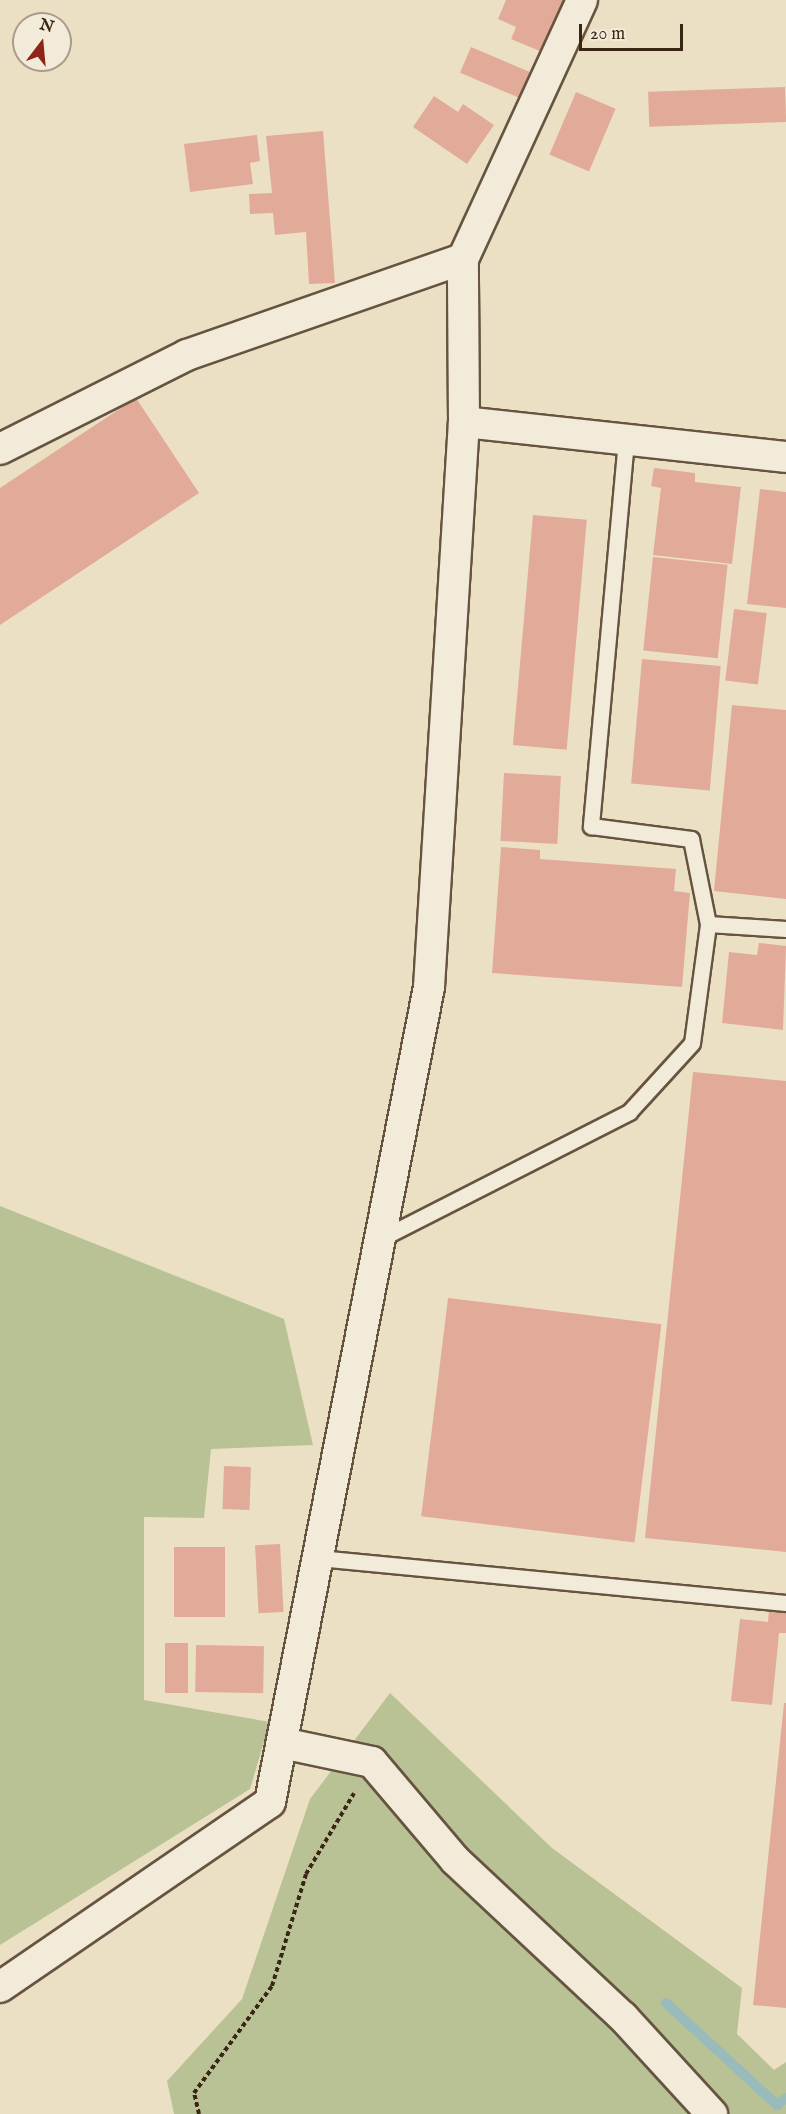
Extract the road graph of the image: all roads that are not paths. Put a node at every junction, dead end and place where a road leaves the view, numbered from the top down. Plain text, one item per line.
1 (582, 0) edge
2 (463, 259) junction
3 (465, 422) junction
4 (626, 440) junction
5 (0, 449) edge
6 (786, 457) edge
7 (708, 924) junction
8 (786, 929) edge
9 (380, 1239) junction
10 (318, 1558) junction
11 (786, 1603) edge
12 (282, 1743) junction
13 (0, 1987) edge
14 (712, 2114) edge

1 - 2 street
2 - 3 street
2 - 5 street
3 - 4 street
3 - 9 street
4 - 6 street
4 - 7 lane
7 - 8 lane
7 - 9 lane
9 - 10 street
10 - 11 lane
10 - 12 street
12 - 13 street
12 - 14 street

